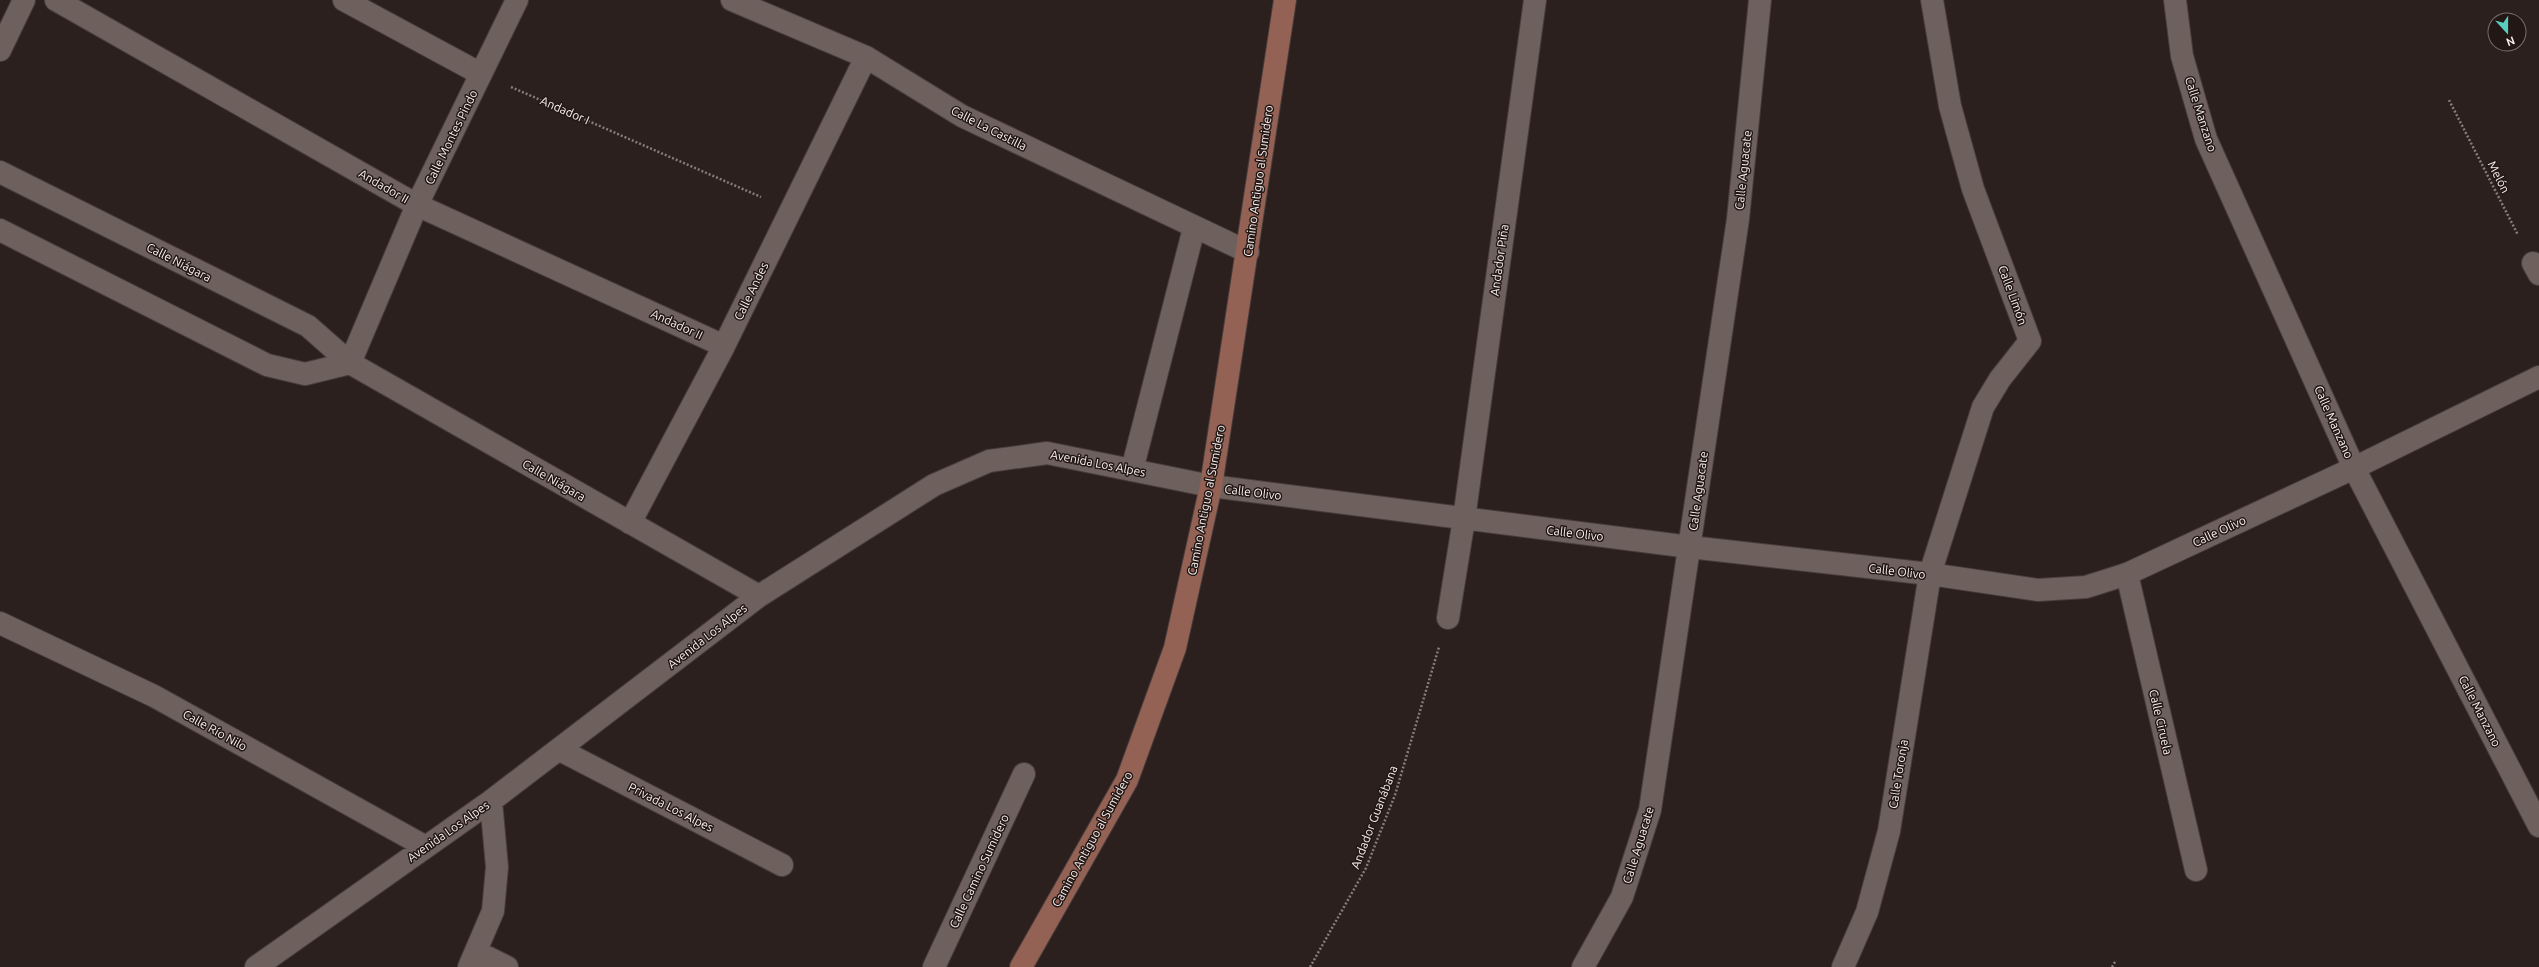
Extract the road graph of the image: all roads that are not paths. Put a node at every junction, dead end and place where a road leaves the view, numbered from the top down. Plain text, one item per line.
1 (24, 0) edge
2 (56, 0) edge
3 (344, 0) edge
4 (517, 0) edge
5 (732, 0) edge
6 (1285, 0) edge
7 (1534, 0) edge
8 (1760, 0) edge
9 (1932, 0) edge
10 (2176, 0) edge
11 (0, 50) edge
12 (866, 57) junction
13 (481, 74) junction
14 (0, 172) edge
15 (417, 205) junction
16 (1194, 228) junction
17 (0, 230) edge
18 (1248, 252) junction
19 (724, 346) junction
20 (350, 363) junction
21 (2539, 377) edge
22 (2354, 468) junction
23 (1132, 470) junction
24 (1211, 486) junction
25 (1464, 519) junction
26 (630, 523) junction
27 (1690, 547) junction
28 (1930, 574) junction
29 (2126, 574) junction
30 (759, 596) junction
31 (1448, 618) road end
32 (0, 624) edge
33 (560, 750) junction
34 (1024, 774) dead end
35 (491, 801) junction
36 (2539, 826) edge
37 (426, 847) junction
38 (782, 865) dead end
39 (2196, 870) dead end
40 (473, 960) edge
41 (256, 967) edge
42 (507, 967) edge
43 (934, 967) edge
44 (1021, 967) edge
45 (1583, 967) edge
46 (1843, 967) edge

1 - 11 street
2 - 15 street, Andador II
3 - 13 street
4 - 13 street, Calle Montes Pindo
5 - 12 street, Calle La Castilla
6 - 18 main road, Camino Antiguo al Sumidero
7 - 25 street, Andador Piña
8 - 27 street, Calle Aguacate
9 - 28 street, Calle Limón
10 - 22 street, Calle Manzano
12 - 16 street, Calle La Castilla
12 - 19 street, Calle Andes
13 - 15 street, Calle Montes Pindo
14 - 20 street, Calle Niágara
15 - 19 street, Andador II
15 - 20 street, Calle Montes Pindo
16 - 18 street, Calle La Castilla
16 - 23 street
17 - 20 street
18 - 24 main road, Camino Antiguo al Sumidero
19 - 26 street, Calle Andes
20 - 26 street, Calle Niágara
21 - 22 street, Calle Olivo
22 - 29 street, Calle Olivo
22 - 36 street, Calle Manzano
23 - 24 street, Avenida Los Alpes
23 - 30 street, Avenida Los Alpes
24 - 25 street, Calle Olivo
24 - 44 main road, Camino Antiguo al Sumidero
25 - 27 street, Calle Olivo
25 - 31 street, Andador Piña
26 - 30 street, Calle Niágara
27 - 28 street, Calle Olivo
27 - 45 street, Calle Aguacate
28 - 29 street, Calle Olivo
28 - 46 street, Calle Toronja
29 - 39 street, Calle Ciruela
30 - 33 street, Avenida Los Alpes
32 - 37 street, Calle Río Nilo
33 - 35 street, Avenida Los Alpes
33 - 38 street, Privada Los Alpes
34 - 43 street, Calle Camino Sumidero
35 - 37 street, Avenida Los Alpes
35 - 40 street
37 - 41 street, Avenida Los Alpes
40 - 42 street

